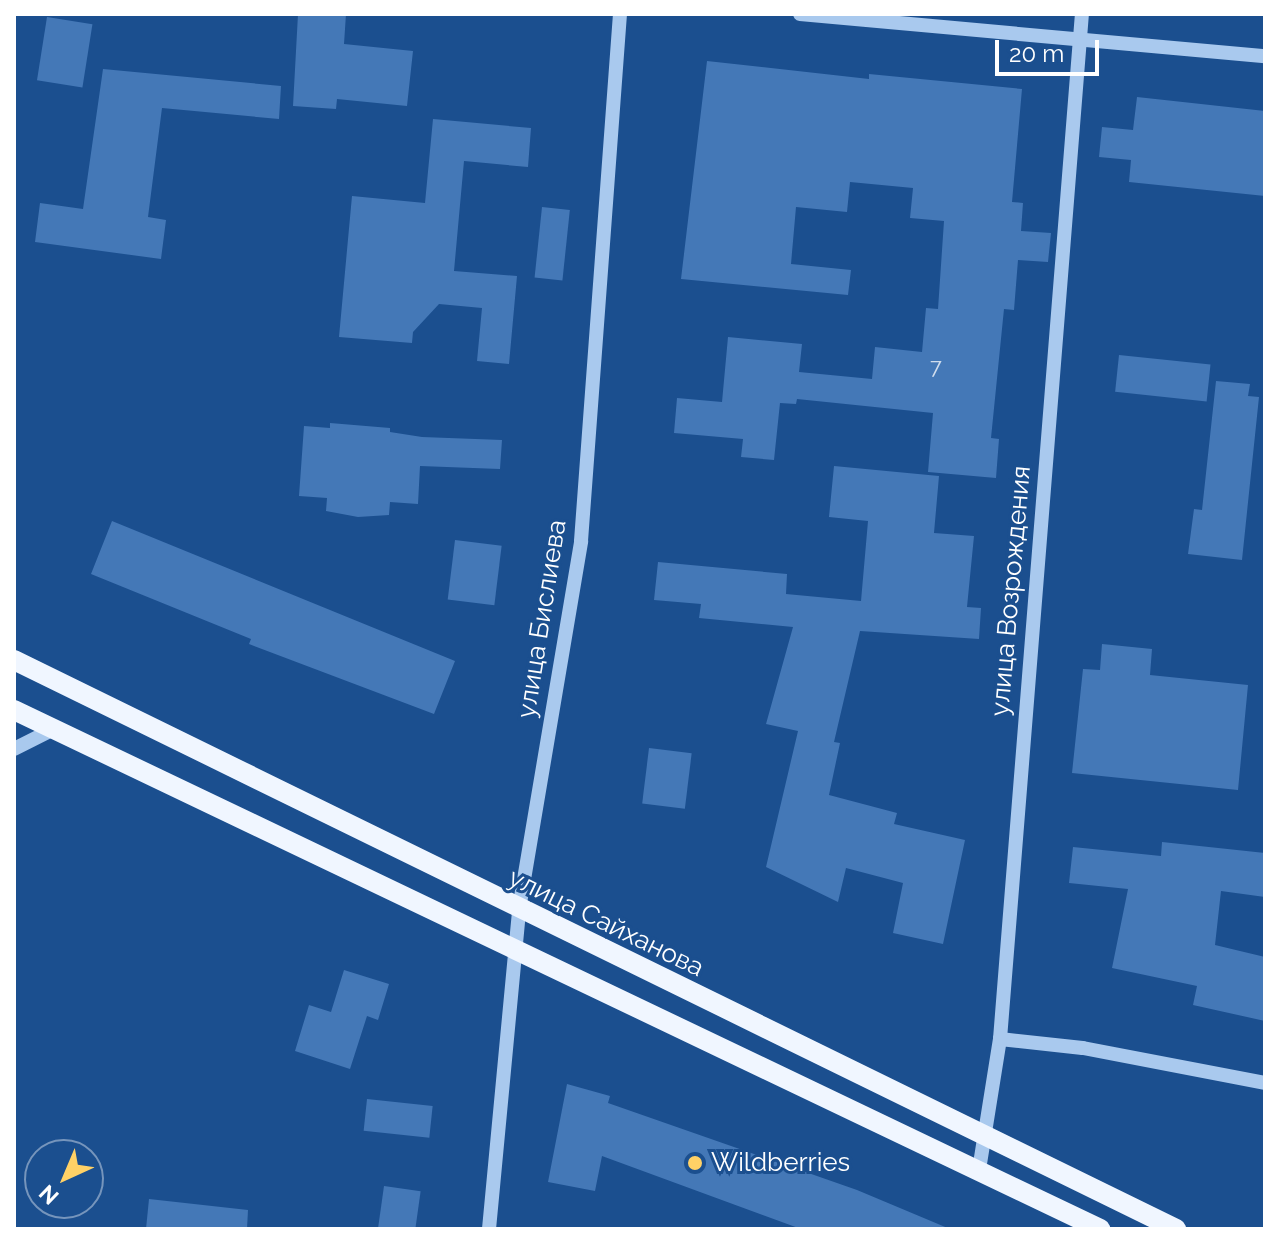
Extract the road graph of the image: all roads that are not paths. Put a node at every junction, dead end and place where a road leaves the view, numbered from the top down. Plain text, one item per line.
1 (620, 14) edge
2 (800, 14) edge
3 (1082, 14) edge
4 (1079, 38) junction
5 (1265, 56) edge
6 (14, 660) edge
7 (14, 710) edge
8 (54, 729) junction
9 (14, 749) edge
10 (519, 909) junction
11 (515, 951) junction
12 (1000, 1039) junction
13 (1265, 1083) edge
14 (982, 1137) junction
15 (979, 1170) junction
16 (489, 1229) edge
17 (1100, 1229) edge
18 (1176, 1229) edge

1 - 10 street, улица Бислиева
2 - 4 street
3 - 4 street, улица Возрождения
4 - 5 street
4 - 12 street, улица Возрождения
6 - 10 main road, улица Сайханова
7 - 8 main road
8 - 9 street
8 - 11 main road
10 - 11 street, улица Бислиева
10 - 14 main road, улица Сайханова
11 - 15 main road
11 - 16 street, улица Бислиева
12 - 13 street
12 - 14 street, улица Возрождения
14 - 15 street, улица Возрождения
14 - 18 main road, улица Сайханова
15 - 17 main road

